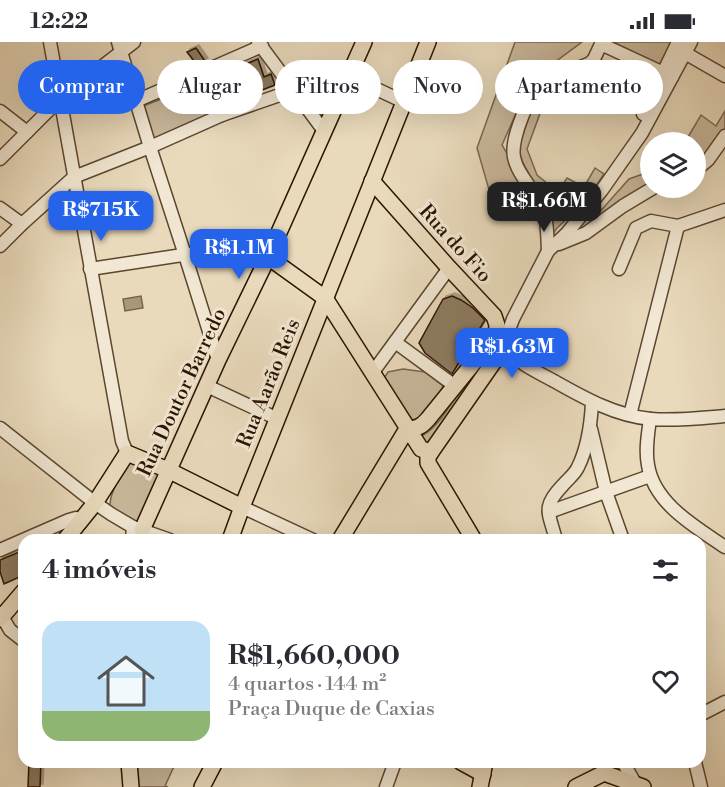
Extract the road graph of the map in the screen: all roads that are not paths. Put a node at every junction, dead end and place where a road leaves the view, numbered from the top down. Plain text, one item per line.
1 (50, 42) edge
2 (134, 42) edge
3 (364, 42) edge
4 (428, 42) edge
5 (601, 43) edge
6 (260, 44) edge
7 (685, 46) edge
8 (120, 47) edge
9 (53, 60) edge
10 (105, 60) edge
11 (229, 60) edge
12 (356, 60) edge
13 (421, 60) edge
14 (275, 64) edge
15 (668, 75) junction
16 (725, 76) edge
17 (275, 96) edge
18 (0, 111) edge
19 (45, 114) edge
20 (63, 114) edge
21 (140, 114) edge
22 (312, 114) edge
23 (332, 114) edge
24 (399, 114) edge
25 (222, 115) joint
26 (324, 131) junction
27 (27, 132) junction
28 (725, 136) edge
29 (150, 147) junction
30 (0, 159) edge
31 (706, 162) edge
32 (74, 177) junction
33 (372, 181) junction
34 (640, 196) edge
35 (0, 208) edge
36 (725, 210) edge
37 (22, 224) junction
38 (678, 226) junction
39 (0, 246) edge
40 (550, 248) junction
41 (185, 255) junction
42 (268, 257) junction
43 (449, 268) junction
44 (90, 269) junction
45 (619, 269) dead end
46 (325, 298) junction
47 (395, 342) junction
48 (497, 348) junction
49 (218, 360) junction
50 (373, 372) junction
51 (207, 386) junction
52 (454, 386) junction
53 (592, 403) junction
54 (630, 415) junction
55 (725, 416) edge
56 (278, 419) junction
57 (650, 419) junction
58 (590, 426) junction
59 (0, 428) edge
60 (407, 429) junction
61 (431, 452) junction
62 (127, 453) junction
63 (168, 470) junction
64 (650, 476) junction
65 (606, 492) junction
66 (94, 503) junction
67 (242, 507) junction
68 (549, 512) junction
69 (81, 521) junction
70 (136, 532) edge
71 (37, 534) edge
72 (70, 534) edge
73 (232, 534) edge
74 (300, 534) edge
75 (344, 534) edge
76 (470, 534) edge
77 (554, 534) edge
78 (621, 534) edge
79 (706, 534) edge
80 (706, 534) edge
81 (18, 542) edge
82 (725, 548) edge
83 (0, 550) edge
84 (18, 598) edge
85 (1, 617) edge
86 (18, 637) edge
87 (725, 702) edge
88 (706, 712) edge
89 (130, 768) edge
90 (212, 768) edge
91 (393, 768) edge
92 (626, 768) edge
93 (696, 768) edge
94 (612, 780) edge
95 (639, 786) edge
96 (132, 787) edge
97 (202, 787) edge
98 (386, 787) edge
99 (576, 787) edge
100 (701, 787) edge

1 - 9 street
2 - 8 street
3 - 12 main road, Rua Doutor Barredo
4 - 13 main road, Rua Aarão Reis
5 - 15 street
5 - 40 street
6 - 11 street
6 - 14 street
7 - 15 street
7 - 16 street
8 - 10 street
15 - 40 street
17 - 25 street
18 - 27 street
19 - 27 street
20 - 32 street
21 - 29 street
22 - 26 street
23 - 26 main road, Rua Doutor Barredo
24 - 33 main road, Rua Aarão Reis
25 - 29 street
26 - 42 main road, Rua Doutor Barredo
27 - 30 street
28 - 31 street
29 - 32 street
29 - 41 street
32 - 37 street
32 - 44 street
33 - 43 main road, Rua do Fio
33 - 46 main road, Rua Aarão Reis
34 - 40 street
35 - 37 street
36 - 38 street
37 - 39 street
38 - 45 street
38 - 54 street
40 - 48 street
41 - 42 street
41 - 44 street
41 - 49 street
42 - 46 main road
42 - 49 main road, Rua Doutor Barredo
43 - 47 street
43 - 48 main road, Rua do Fio
44 - 62 street
46 - 50 main road
46 - 56 main road, Rua Aarão Reis
47 - 50 street
47 - 52 street
48 - 52 main road
48 - 53 street
48 - 61 main road
49 - 51 main road, Rua Doutor Barredo
50 - 60 main road
51 - 56 street
51 - 63 main road, Rua Doutor Barredo
52 - 60 main road
53 - 54 street
53 - 58 street
54 - 57 street
55 - 57 street
56 - 67 main road, Rua Aarão Reis
57 - 64 street
58 - 65 street
58 - 68 street
59 - 66 street
60 - 61 main road
60 - 75 main road
61 - 76 main road
62 - 63 main road
62 - 66 main road
63 - 67 main road
63 - 70 main road, Rua Doutor Barredo
64 - 65 street
64 - 79 street
65 - 68 street
65 - 78 street
66 - 69 main road
66 - 70 street
67 - 73 main road, Rua Aarão Reis
67 - 74 street
68 - 77 street
69 - 71 street
69 - 72 main road
80 - 82 street
81 - 83 street
84 - 85 main road
85 - 86 street
87 - 88 street
89 - 96 main road
90 - 97 main road
91 - 98 street
92 - 95 street
93 - 100 street
94 - 95 main road
94 - 99 main road

